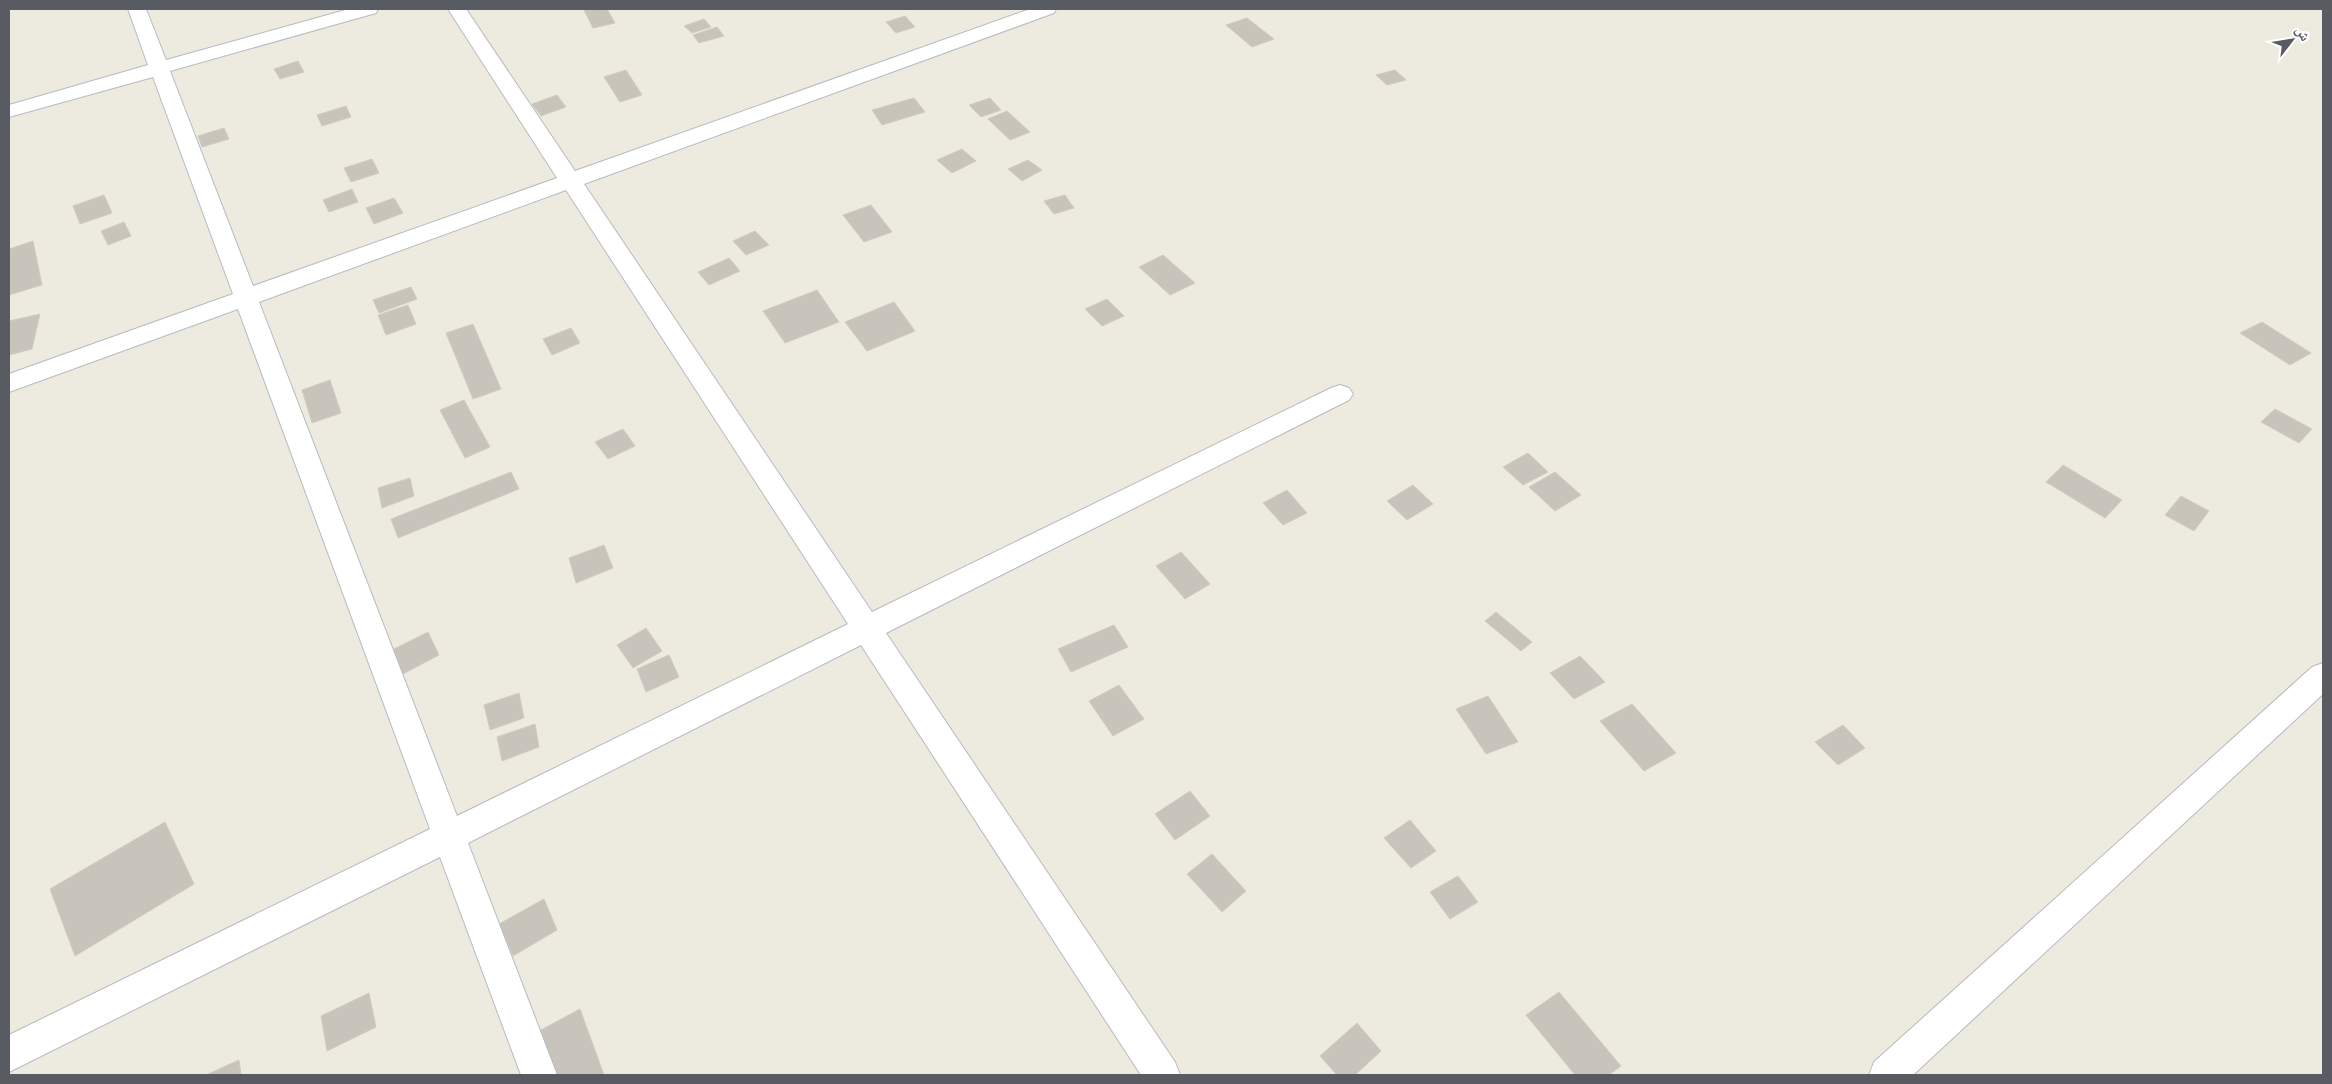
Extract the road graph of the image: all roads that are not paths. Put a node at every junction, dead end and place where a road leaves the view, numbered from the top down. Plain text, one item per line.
1 (137, 9) edge
2 (369, 9) edge
3 (457, 9) edge
4 (1047, 9) edge
5 (160, 68) junction
6 (9, 111) edge
7 (570, 180) junction
8 (246, 298) junction
9 (9, 383) edge
10 (1340, 394) dead end
11 (867, 629) junction
12 (2323, 676) edge
13 (449, 836) junction
14 (9, 1054) edge
15 (538, 1075) edge
16 (1162, 1075) edge
17 (1888, 1075) edge

1 - 5 street
2 - 5 street
3 - 7 street
4 - 7 street
5 - 6 street
5 - 8 street
7 - 8 street
7 - 11 street
8 - 9 street
8 - 13 street
10 - 11 street
11 - 13 street
11 - 16 street
12 - 17 street
13 - 14 street
13 - 15 street

